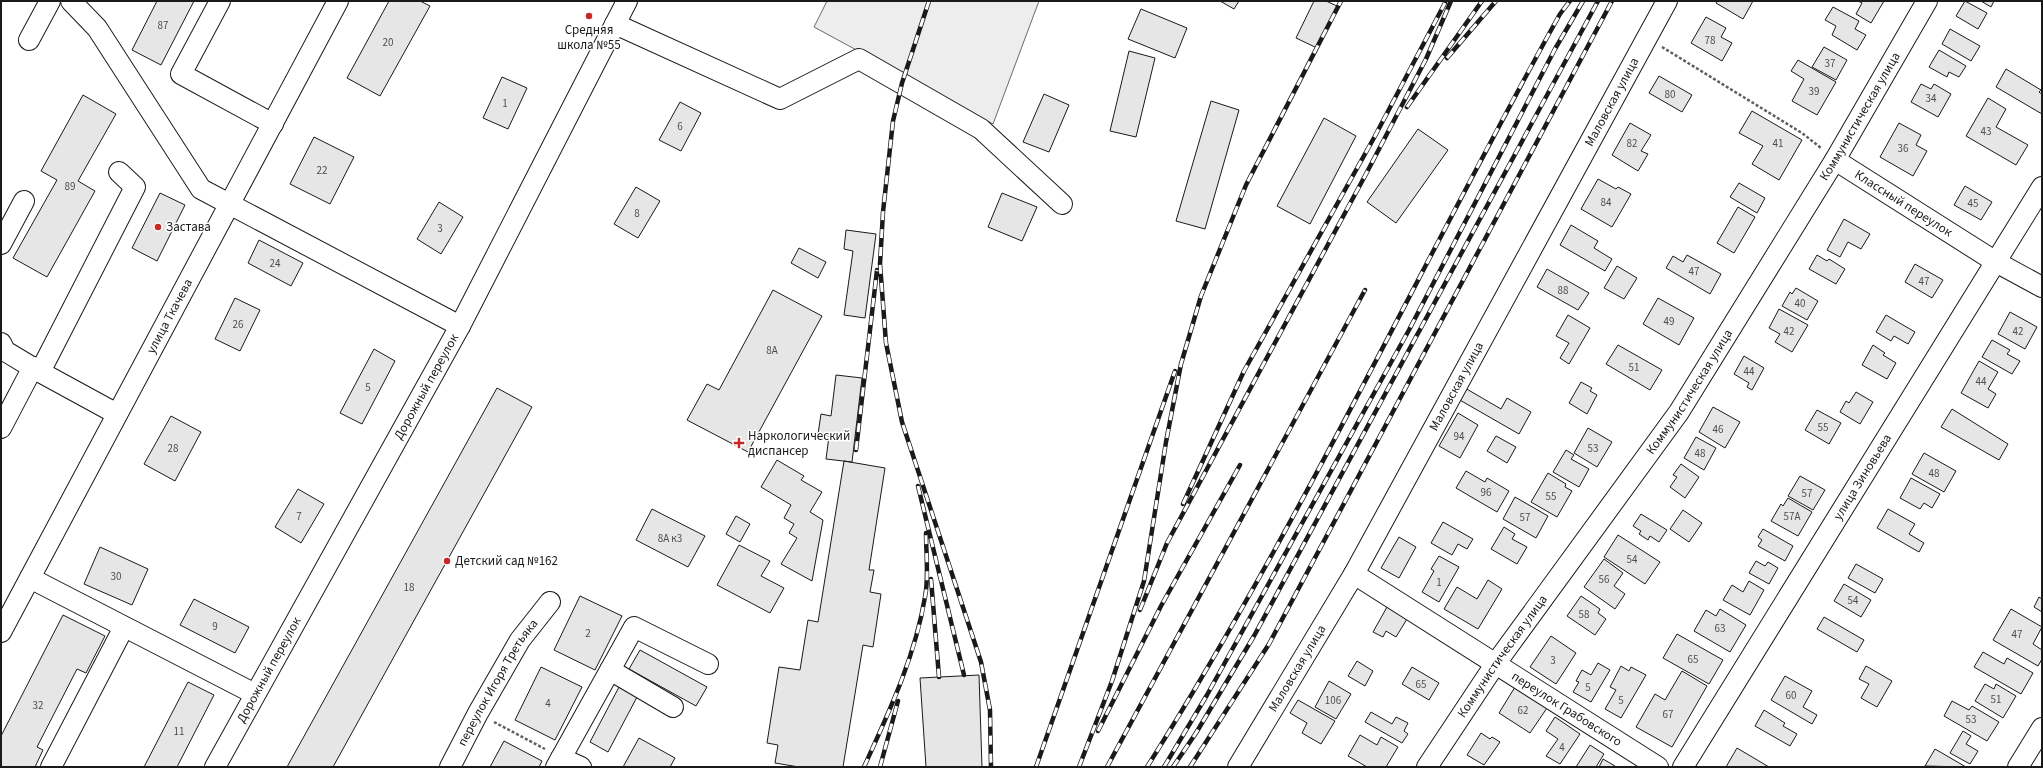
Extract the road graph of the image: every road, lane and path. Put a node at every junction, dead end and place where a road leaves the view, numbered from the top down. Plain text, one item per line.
1 (50, 1) edge
2 (71, 1) edge
3 (220, 1) edge
4 (338, 1) edge
5 (627, 1) edge
6 (1667, 1) edge
7 (1928, 1) edge
8 (614, 24) junction
9 (1646, 38) junction
10 (29, 40) dead end
11 (273, 124) junction
12 (1835, 160) junction
13 (119, 172) dead end
14 (2042, 187) edge
15 (24, 201) dead end
16 (1062, 204) dead end
17 (230, 205) junction
18 (1, 244) edge
19 (1996, 262) junction
20 (2042, 287) edge
21 (460, 326) junction
22 (1, 343) edge
23 (36, 370) junction
24 (117, 414) junction
25 (1, 428) edge
26 (1354, 574) junction
27 (30, 578) junction
28 (550, 602) dead end
29 (124, 627) junction
30 (1, 632) edge
31 (1496, 663) junction
32 (708, 664) dead end
33 (610, 670) junction
34 (255, 694) junction
35 (673, 707) dead end
36 (478, 713) junction
37 (2042, 728) edge
38 (558, 762) edge
39 (51, 767) edge
40 (215, 767) edge
41 (450, 767) edge
42 (581, 767) edge
43 (1238, 767) edge
44 (1428, 767) edge
45 (1658, 767) edge
46 (1682, 767) edge
47 (2018, 767) edge

1 - 10 street
2 - 17 street
3 - 11 street
4 - 11 street, улица Ткачева
5 - 8 street, Дорожный переулок
6 - 9 street, Маловская улица
7 - 12 street, Коммунистическая улица
8 - 16 street
8 - 21 street, Дорожный переулок
9 - 12 path
9 - 26 street, Маловская улица
11 - 17 street, улица Ткачева
12 - 19 street, Классный переулок
12 - 31 street, Коммунистическая улица
13 - 23 street
14 - 19 street, улица Зиновьева
15 - 18 street
17 - 21 street
17 - 24 street, улица Ткачева
19 - 20 street, Классный переулок
19 - 46 street, улица Зиновьева
21 - 34 street, Дорожный переулок
22 - 23 street
23 - 24 street
23 - 25 street
24 - 27 street, улица Ткачева
26 - 31 street, переулок Грабовского
26 - 43 street, Маловская улица
27 - 29 street
27 - 30 street, улица Ткачева
28 - 36 street, переулок Игоря Третьяка
29 - 34 street
29 - 39 street
31 - 44 street, Коммунистическая улица
31 - 45 street, переулок Грабовского
32 - 33 street
33 - 35 street
33 - 38 street
34 - 40 street, Дорожный переулок
36 - 38 path
36 - 41 street, переулок Игоря Третьяка
37 - 47 street
38 - 42 street

